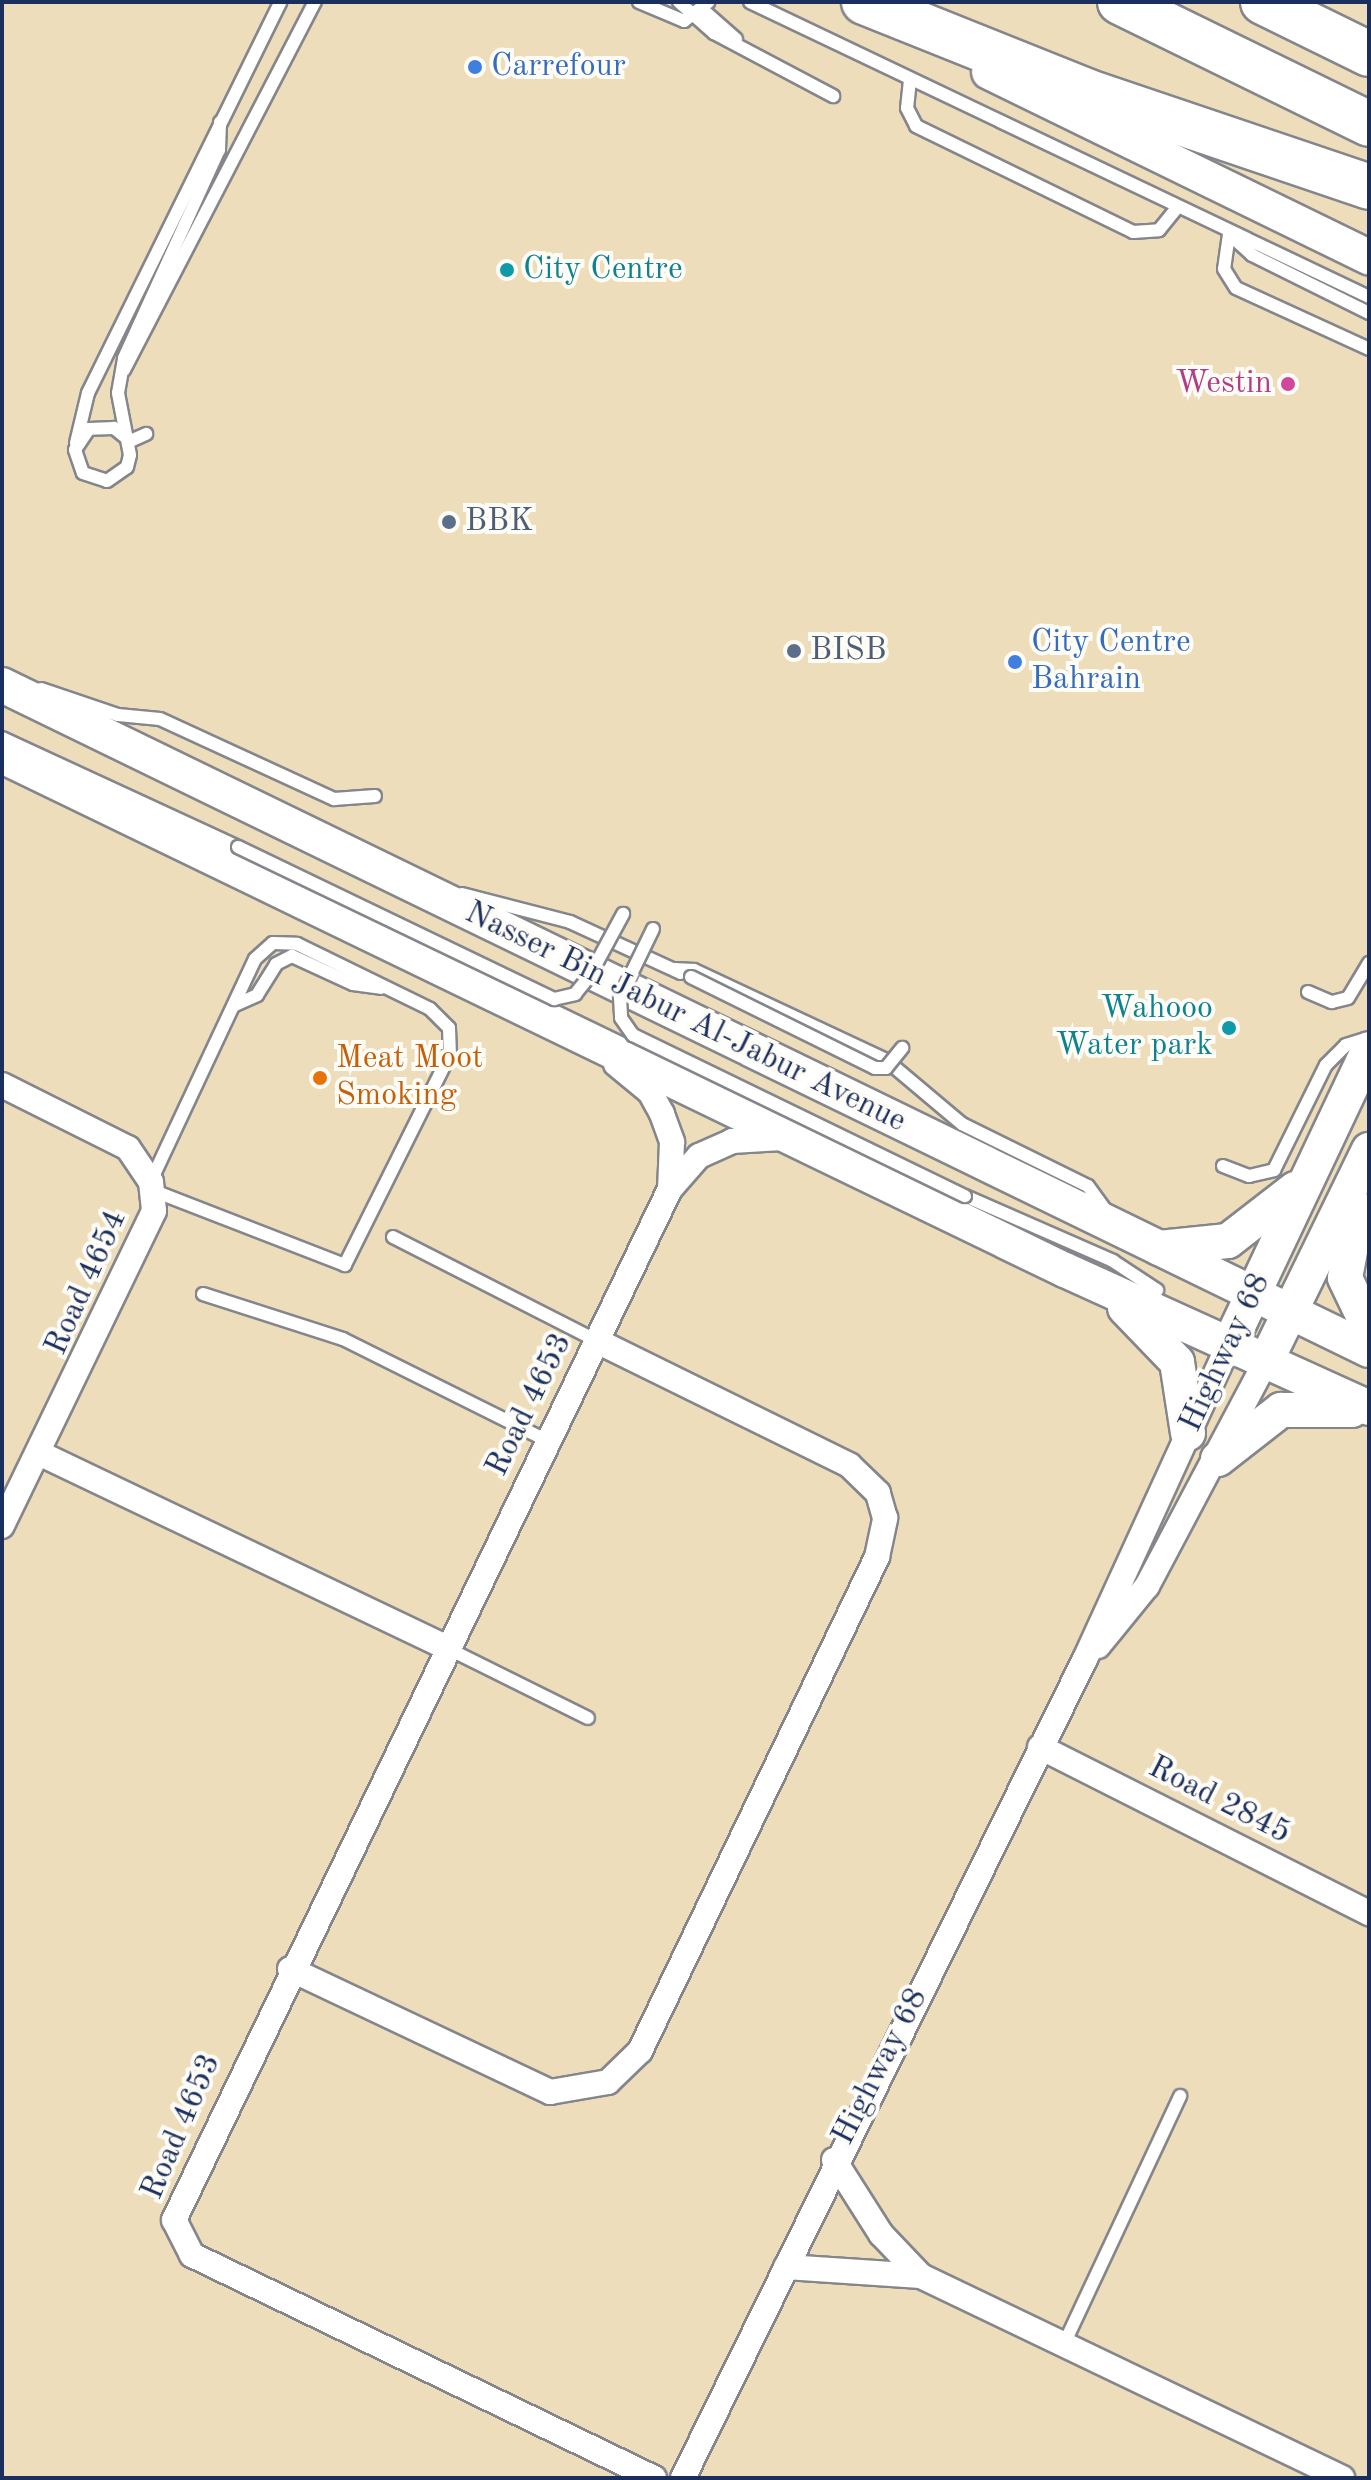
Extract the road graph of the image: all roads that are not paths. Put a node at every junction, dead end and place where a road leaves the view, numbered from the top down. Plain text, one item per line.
1 (280, 2) edge
2 (315, 2) edge
3 (639, 2) edge
4 (679, 2) edge
5 (750, 2) edge
6 (849, 2) edge
7 (864, 2) edge
8 (1120, 2) edge
9 (1263, 2) edge
10 (702, 10) edge
11 (1369, 53) edge
12 (910, 80) junction
13 (833, 96) dead end
14 (1369, 124) edge
15 (1369, 187) edge
16 (1177, 208) junction
17 (187, 209) junction
18 (207, 219) junction
19 (1298, 225) junction
20 (1229, 234) junction
21 (1369, 257) edge
22 (1369, 273) edge
23 (1369, 297) edge
24 (1369, 313) edge
25 (1369, 349) edge
26 (120, 376) junction
27 (146, 434) dead end
28 (126, 439) junction
29 (75, 450) junction
30 (2, 685) edge
31 (2, 738) edge
32 (2, 756) edge
33 (375, 796) dead end
34 (406, 882) junction
35 (623, 914) dead end
36 (653, 929) dead end
37 (1369, 963) edge
38 (674, 969) junction
39 (386, 988) junction
40 (1308, 992) dead end
41 (235, 1005) junction
42 (581, 1036) junction
43 (1369, 1038) edge
44 (902, 1048) dead end
45 (1369, 1049) edge
46 (2, 1085) edge
47 (792, 1139) junction
48 (1365, 1159) edge
49 (1223, 1166) dead end
50 (1312, 1172) junction
51 (151, 1186) junction
52 (670, 1189) junction
53 (1114, 1227) junction
54 (393, 1237) dead end
55 (1153, 1247) junction
56 (1080, 1276) junction
57 (1157, 1290) junction
58 (203, 1294) dead end
59 (1289, 1314) junction
60 (1241, 1321) junction
61 (1369, 1328) edge
62 (597, 1341) junction
63 (1369, 1350) edge
64 (1266, 1361) junction
65 (1369, 1410) edge
66 (1188, 1433) junction
67 (548, 1441) junction
68 (41, 1454) junction
69 (1218, 1459) junction
70 (2, 1526) edge
71 (449, 1649) junction
72 (1085, 1659) junction
73 (588, 1718) dead end
74 (1040, 1747) junction
75 (1369, 1913) edge
76 (290, 1969) junction
77 (1180, 2096) dead end
78 (834, 2160) junction
79 (786, 2267) junction
80 (921, 2276) junction
81 (1064, 2344) junction
82 (654, 2478) edge
83 (683, 2478) edge
84 (1342, 2478) edge

1 - 17 lane
2 - 18 lane
3 - 10 lane
4 - 10 lane
5 - 12 lane
6 - 19 main road
7 - 15 highway
8 - 14 highway
9 - 11 highway
10 - 13 lane
12 - 16 lane
12 - 16 lane
16 - 20 lane
17 - 18 lane
17 - 26 lane
17 - 29 lane
18 - 26 lane
19 - 21 main road
19 - 22 lane
20 - 23 lane
20 - 24 lane
20 - 25 lane
26 - 28 lane
27 - 28 lane
28 - 29 lane
28 - 29 lane
30 - 33 lane
30 - 34 main road, Nasser Bin Jabur Al-Jabur Avenue
31 - 35 lane, bridge
32 - 42 main road, Nasser Bin Jabur Al-Jabur Avenue
34 - 38 lane
34 - 53 main road, Nasser Bin Jabur Al-Jabur Avenue
36 - 57 lane, bridge
37 - 40 lane
38 - 44 lane, bridge
38 - 53 lane
39 - 41 lane
39 - 41 lane
39 - 51 lane
41 - 51 lane
42 - 47 main road, Nasser Bin Jabur Al-Jabur Avenue
42 - 52 street, Road 4653
43 - 49 lane
45 - 50 main road, Highway 68
46 - 51 street, Road 4654
47 - 52 street, Road 4653
47 - 56 main road, Nasser Bin Jabur Al-Jabur Avenue
48 - 59 main road, Highway 68
48 - 61 main road
50 - 55 main road
50 - 60 main road, Highway 68
51 - 68 street, Road 4654
52 - 62 street, Road 4653
53 - 55 main road, Nasser Bin Jabur Al-Jabur Avenue
54 - 62 lane
55 - 60 main road, Nasser Bin Jabur Al-Jabur Avenue
56 - 57 main road
56 - 60 main road, Nasser Bin Jabur Al-Jabur Avenue
56 - 66 main road
57 - 60 main road
58 - 67 lane
59 - 60 main road
59 - 63 main road
59 - 64 main road, Highway 68
60 - 64 main road, Nasser Bin Jabur Al-Jabur Avenue
60 - 66 street, Highway 68
62 - 67 street, Road 4653
62 - 76 street
64 - 65 main road, Nasser Bin Jabur Al-Jabur Avenue
64 - 69 street, Highway 68
65 - 69 main road
66 - 72 street, Highway 68
67 - 71 street, Road 4653
68 - 70 street, Road 4654
68 - 71 street
69 - 72 street, Highway 68
71 - 73 lane
71 - 76 street, Road 4653
72 - 74 street, Highway 68
74 - 75 street, Road 2845
74 - 78 street, Highway 68
76 - 82 street, Road 4653
77 - 81 lane
78 - 79 street, Highway 68
78 - 80 street
79 - 80 street
79 - 83 street, Highway 68
80 - 81 street
81 - 84 street

